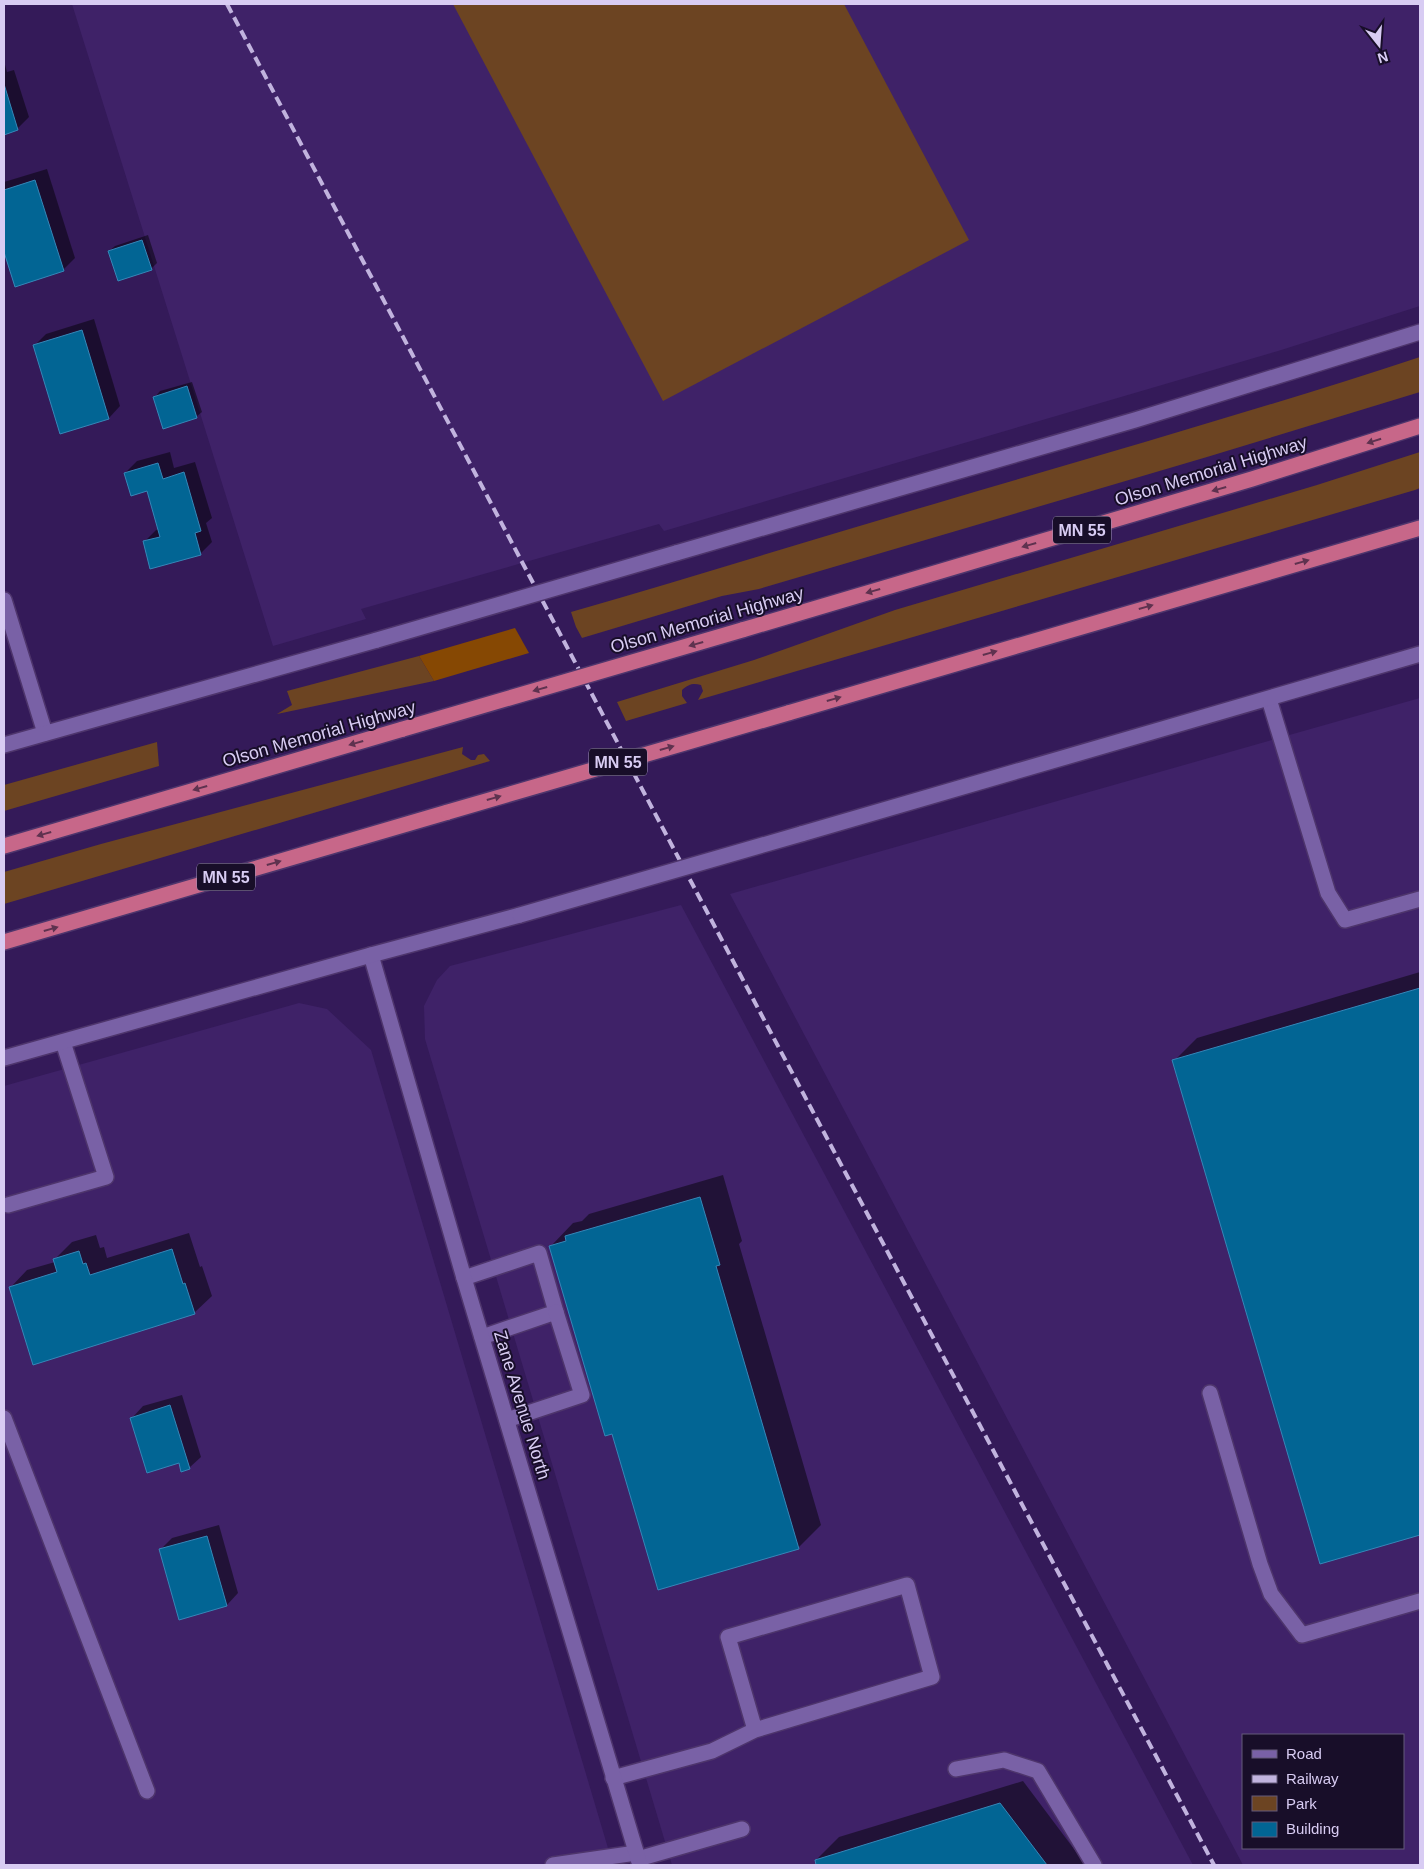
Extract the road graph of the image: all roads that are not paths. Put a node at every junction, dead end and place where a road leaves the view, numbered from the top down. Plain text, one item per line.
1 (1420, 332) edge
2 (1420, 426) edge
3 (1420, 528) edge
4 (4, 600) edge
5 (1420, 654) edge
6 (1269, 699) junction
7 (45, 734) junction
8 (4, 745) edge
9 (4, 846) edge
10 (1420, 899) edge
11 (4, 942) edge
12 (371, 954) junction
13 (63, 1042) junction
14 (4, 1058) edge
15 (8, 1205) dead end
16 (464, 1278) junction
17 (556, 1312) junction
18 (482, 1337) junction
19 (1210, 1393) dead end
20 (4, 1418) edge
21 (507, 1420) junction
22 (1420, 1601) edge
23 (755, 1730) junction
24 (956, 1769) dead end
25 (613, 1778) junction
26 (147, 1791) dead end
27 (742, 1829) dead end
28 (638, 1859) edge
29 (553, 1865) edge
30 (1094, 1865) edge

1 - 7 street, bridge
2 -> 9 highway, Olson Memorial Highway / MN 55, bridge
11 -> 3 highway, MN 55, bridge
4 - 7 street
5 - 6 street
6 - 10 street
6 - 12 street, bridge
7 - 8 street
12 - 13 street
12 - 16 street, Zane Avenue North
13 - 14 street
13 - 15 street
16 - 17 street
16 - 18 street, Zane Avenue North
17 - 18 street
17 - 21 street
18 - 21 street, Zane Avenue North
19 - 22 street
20 - 26 street
21 - 25 street, Zane Avenue North
23 - 23 street
23 - 25 street
24 - 30 street
25 - 28 street, Zane Avenue North
27 - 28 street
28 - 29 street

